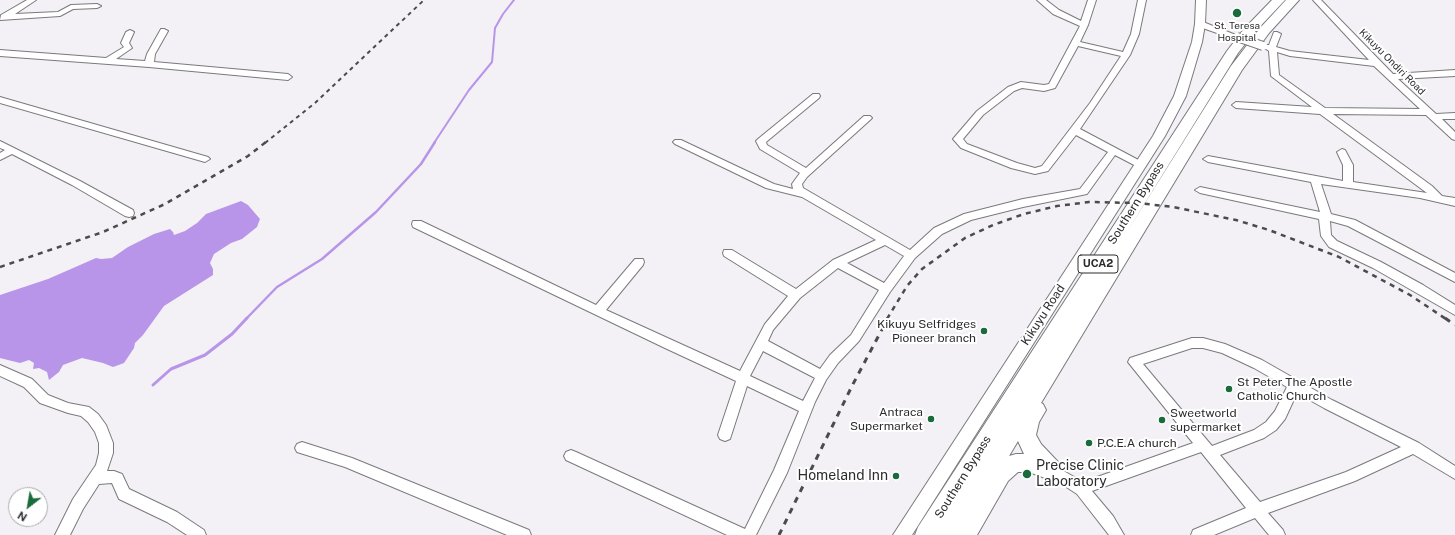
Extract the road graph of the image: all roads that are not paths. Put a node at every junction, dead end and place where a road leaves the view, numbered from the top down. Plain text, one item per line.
1 (32, 0) edge
2 (1041, 0) edge
3 (1092, 0) edge
4 (1142, 0) edge
5 (1201, 0) edge
6 (1279, 0) edge
7 (1293, 0) edge
8 (1317, 0) edge
9 (97, 6) dead end
10 (2, 18) edge
11 (1200, 24) junction
12 (1084, 25) junction
13 (164, 31) dead end
14 (130, 32) dead end
15 (1277, 34) dead end
16 (1075, 43) junction
17 (1269, 48) junction
18 (0, 53) edge
19 (1126, 55) junction
20 (107, 61) junction
21 (149, 64) junction
22 (1377, 64) junction
23 (1455, 73) edge
24 (288, 77) dead end
25 (1391, 77) junction
26 (816, 96) dead end
27 (0, 100) edge
28 (1236, 105) dead end
29 (1323, 111) junction
30 (1430, 115) junction
31 (1455, 116) edge
32 (868, 118) dead end
33 (1074, 130) junction
34 (1455, 137) edge
35 (678, 142) dead end
36 (0, 144) edge
37 (12, 150) junction
38 (1113, 151) junction
39 (1342, 152) dead end
40 (0, 158) edge
41 (1208, 159) dead end
42 (205, 160) dead end
43 (1141, 165) junction
44 (807, 173) junction
45 (1315, 180) junction
46 (1348, 185) junction
47 (1200, 190) dead end
48 (804, 194) junction
49 (1450, 203) edge
50 (129, 213) dead end
51 (1325, 216) junction
52 (417, 224) dead end
53 (885, 240) junction
54 (728, 253) dead end
55 (911, 255) junction
56 (639, 262) dead end
57 (837, 263) junction
58 (1455, 278) edge
59 (886, 289) junction
60 (796, 295) junction
61 (598, 311) junction
62 (1455, 311) edge
63 (760, 343) junction
64 (1061, 354) junction
65 (0, 370) edge
66 (822, 376) junction
67 (743, 378) junction
68 (1294, 386) junction
69 (806, 408) junction
70 (725, 435) dead end
71 (1414, 447) junction
72 (302, 448) dead end
73 (1207, 449) junction
74 (571, 456) dead end
75 (1052, 471) junction
76 (1455, 473) edge
77 (96, 478) junction
78 (1082, 489) junction
79 (1257, 510) junction
80 (62, 535) edge
81 (199, 535) edge
82 (524, 535) edge
83 (743, 535) edge
84 (749, 535) edge
85 (902, 535) edge
86 (926, 535) edge
87 (949, 535) edge
88 (965, 535) edge
89 (1117, 535) edge
90 (1198, 535) edge
91 (1278, 535) edge

1 - 10 street
2 - 12 street
3 - 12 street
4 - 19 street
5 - 11 main road, Kikuyu Road
6 - 86 highway, Southern Bypass / UCA2
7 - 64 highway, Southern Bypass / UCA2
8 - 22 street, Kikuyu Ondiri Road
9 - 10 street
11 - 17 street, bridge
11 - 43 main road, Kikuyu Road
12 - 16 street
13 - 21 street
14 - 20 street
15 - 17 street
16 - 19 street
16 - 33 street
17 - 22 street
17 - 29 street
18 - 20 street
19 - 33 street
20 - 21 street
21 - 24 street
22 - 25 street, Kikuyu Ondiri Road
23 - 25 street
25 - 30 street, Kikuyu Ondiri Road
26 - 44 street
27 - 42 street
28 - 29 street
29 - 30 street
29 - 49 street
30 - 31 street
30 - 34 street, Kikuyu Ondiri Road
32 - 44 street
33 - 38 street
35 - 48 street
36 - 37 street
37 - 40 street
37 - 50 street
38 - 43 street
38 - 55 street
39 - 46 street
41 - 45 street
43 - 85 main road, Kikuyu Road
44 - 48 street
45 - 46 street
45 - 51 street
46 - 49 street
47 - 51 street
48 - 53 street
51 - 58 street
51 - 62 street
52 - 61 street
53 - 55 street
53 - 57 street
54 - 60 street
55 - 59 street
56 - 61 street
57 - 59 street
57 - 60 street
59 - 66 street
60 - 63 street
61 - 67 street
63 - 66 street
63 - 67 street
64 - 75 highway
64 - 87 highway, Southern Bypass / UCA2
65 - 77 street
66 - 69 street
67 - 69 street
67 - 70 street
68 - 71 street
68 - 73 street
68 - 73 street
69 - 84 street
71 - 76 street
71 - 79 street
72 - 82 street
73 - 78 street
73 - 79 street
74 - 83 street
75 - 78 street
75 - 88 highway
77 - 80 street
77 - 81 street
78 - 89 street
79 - 90 street
79 - 91 street

